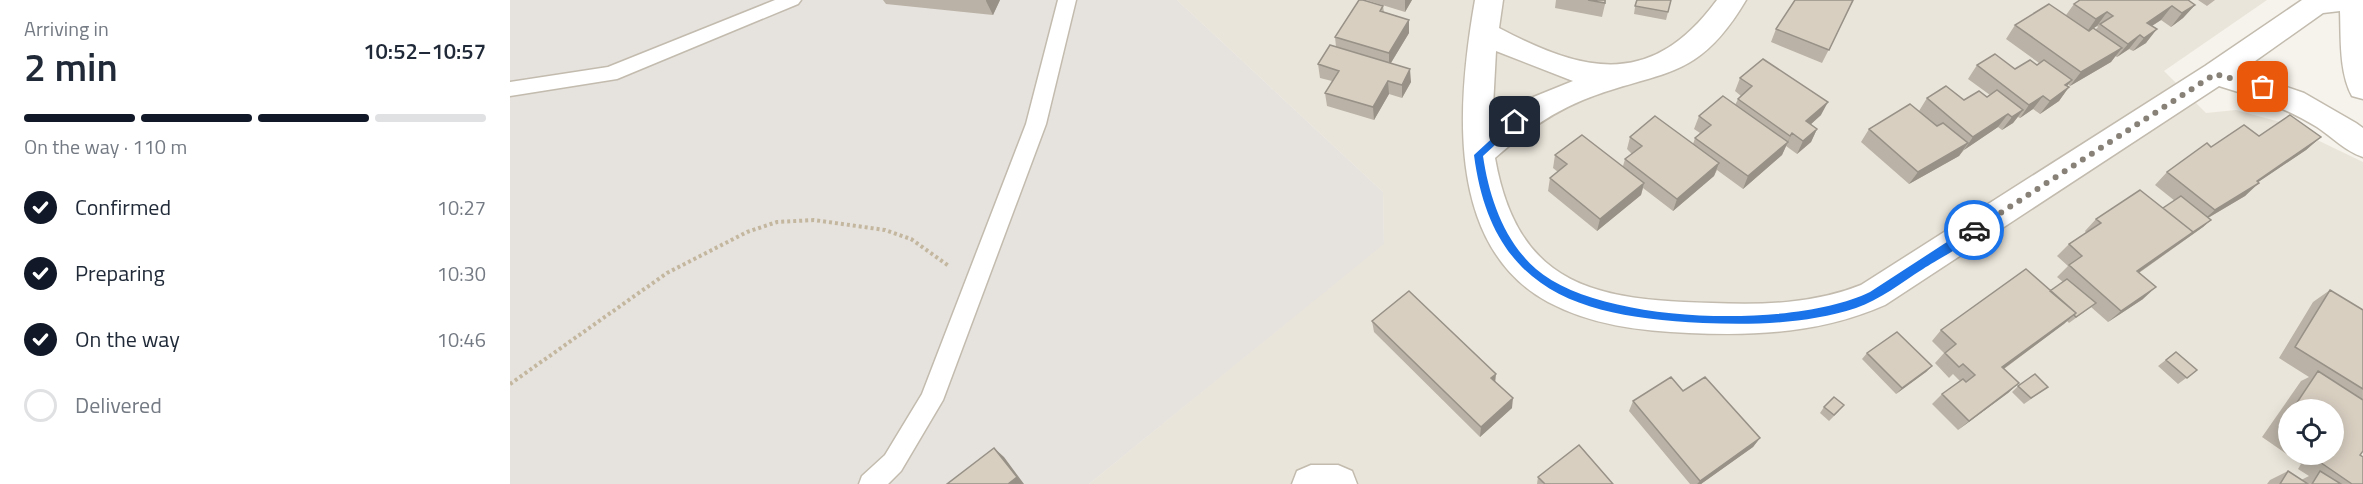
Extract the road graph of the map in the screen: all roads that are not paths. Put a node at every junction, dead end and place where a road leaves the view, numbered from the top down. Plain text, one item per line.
1 (792, 0) edge
2 (1067, 0) edge
3 (1489, 0) edge
4 (1732, 0) edge
5 (2354, 1) edge
6 (1483, 32) junction
7 (2215, 74) junction
8 (1622, 76) junction
9 (2363, 88) edge
10 (510, 89) edge
11 (2363, 145) edge
12 (1479, 155) junction
13 (871, 484) edge
14 (1311, 484) edge
15 (1338, 484) edge

1 - 10 lane
2 - 13 lane
3 - 6 street
4 - 8 street
5 - 7 street
5 - 9 street
6 - 8 street
6 - 12 street
7 - 11 street
7 - 12 street
8 - 12 street
14 - 15 street

